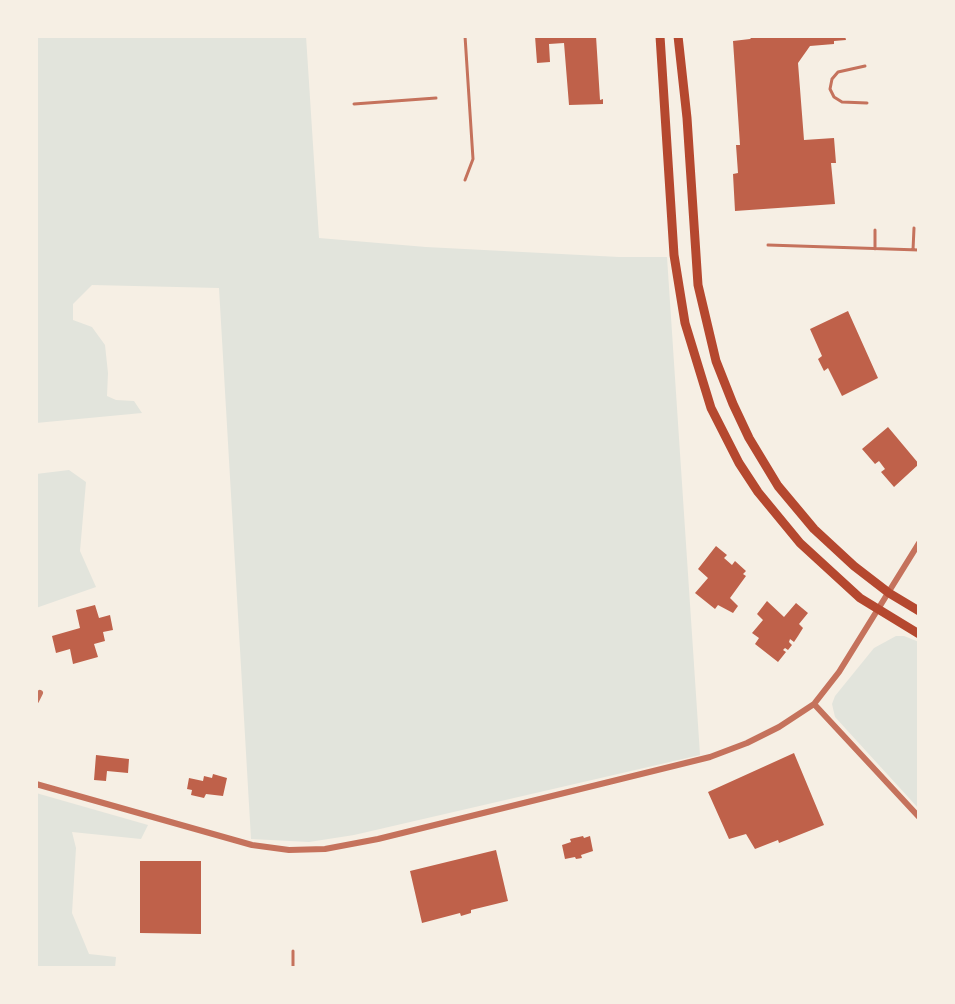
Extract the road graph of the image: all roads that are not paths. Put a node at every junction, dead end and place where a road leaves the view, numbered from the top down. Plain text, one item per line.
1 (465, 36) edge
2 (660, 36) edge
3 (678, 36) edge
4 (865, 66) dead end
5 (436, 98) dead end
6 (867, 103) dead end
7 (354, 104) dead end
8 (465, 180) dead end
9 (914, 228) dead end
10 (875, 230) dead end
11 (768, 245) dead end
12 (875, 249) junction
13 (913, 250) junction
14 (919, 250) edge
15 (749, 438) junction
16 (730, 446) junction
17 (919, 543) edge
18 (889, 593) junction
19 (878, 610) junction
20 (919, 611) edge
21 (919, 634) edge
22 (40, 693) dead end
23 (36, 701) edge
24 (814, 704) junction
25 (36, 784) edge
26 (919, 817) edge
27 (293, 951) dead end
28 (293, 968) edge

1 - 8 lane
2 - 16 main road
3 - 15 main road
4 - 6 lane
5 - 7 lane
9 - 13 lane
10 - 12 lane
11 - 12 lane
12 - 13 lane
13 - 14 lane
15 - 16 main road
15 - 18 main road
16 - 19 main road
17 - 18 street
18 - 19 street
18 - 20 main road
19 - 21 main road
19 - 24 street
22 - 23 street
24 - 25 street
24 - 26 street
27 - 28 lane

